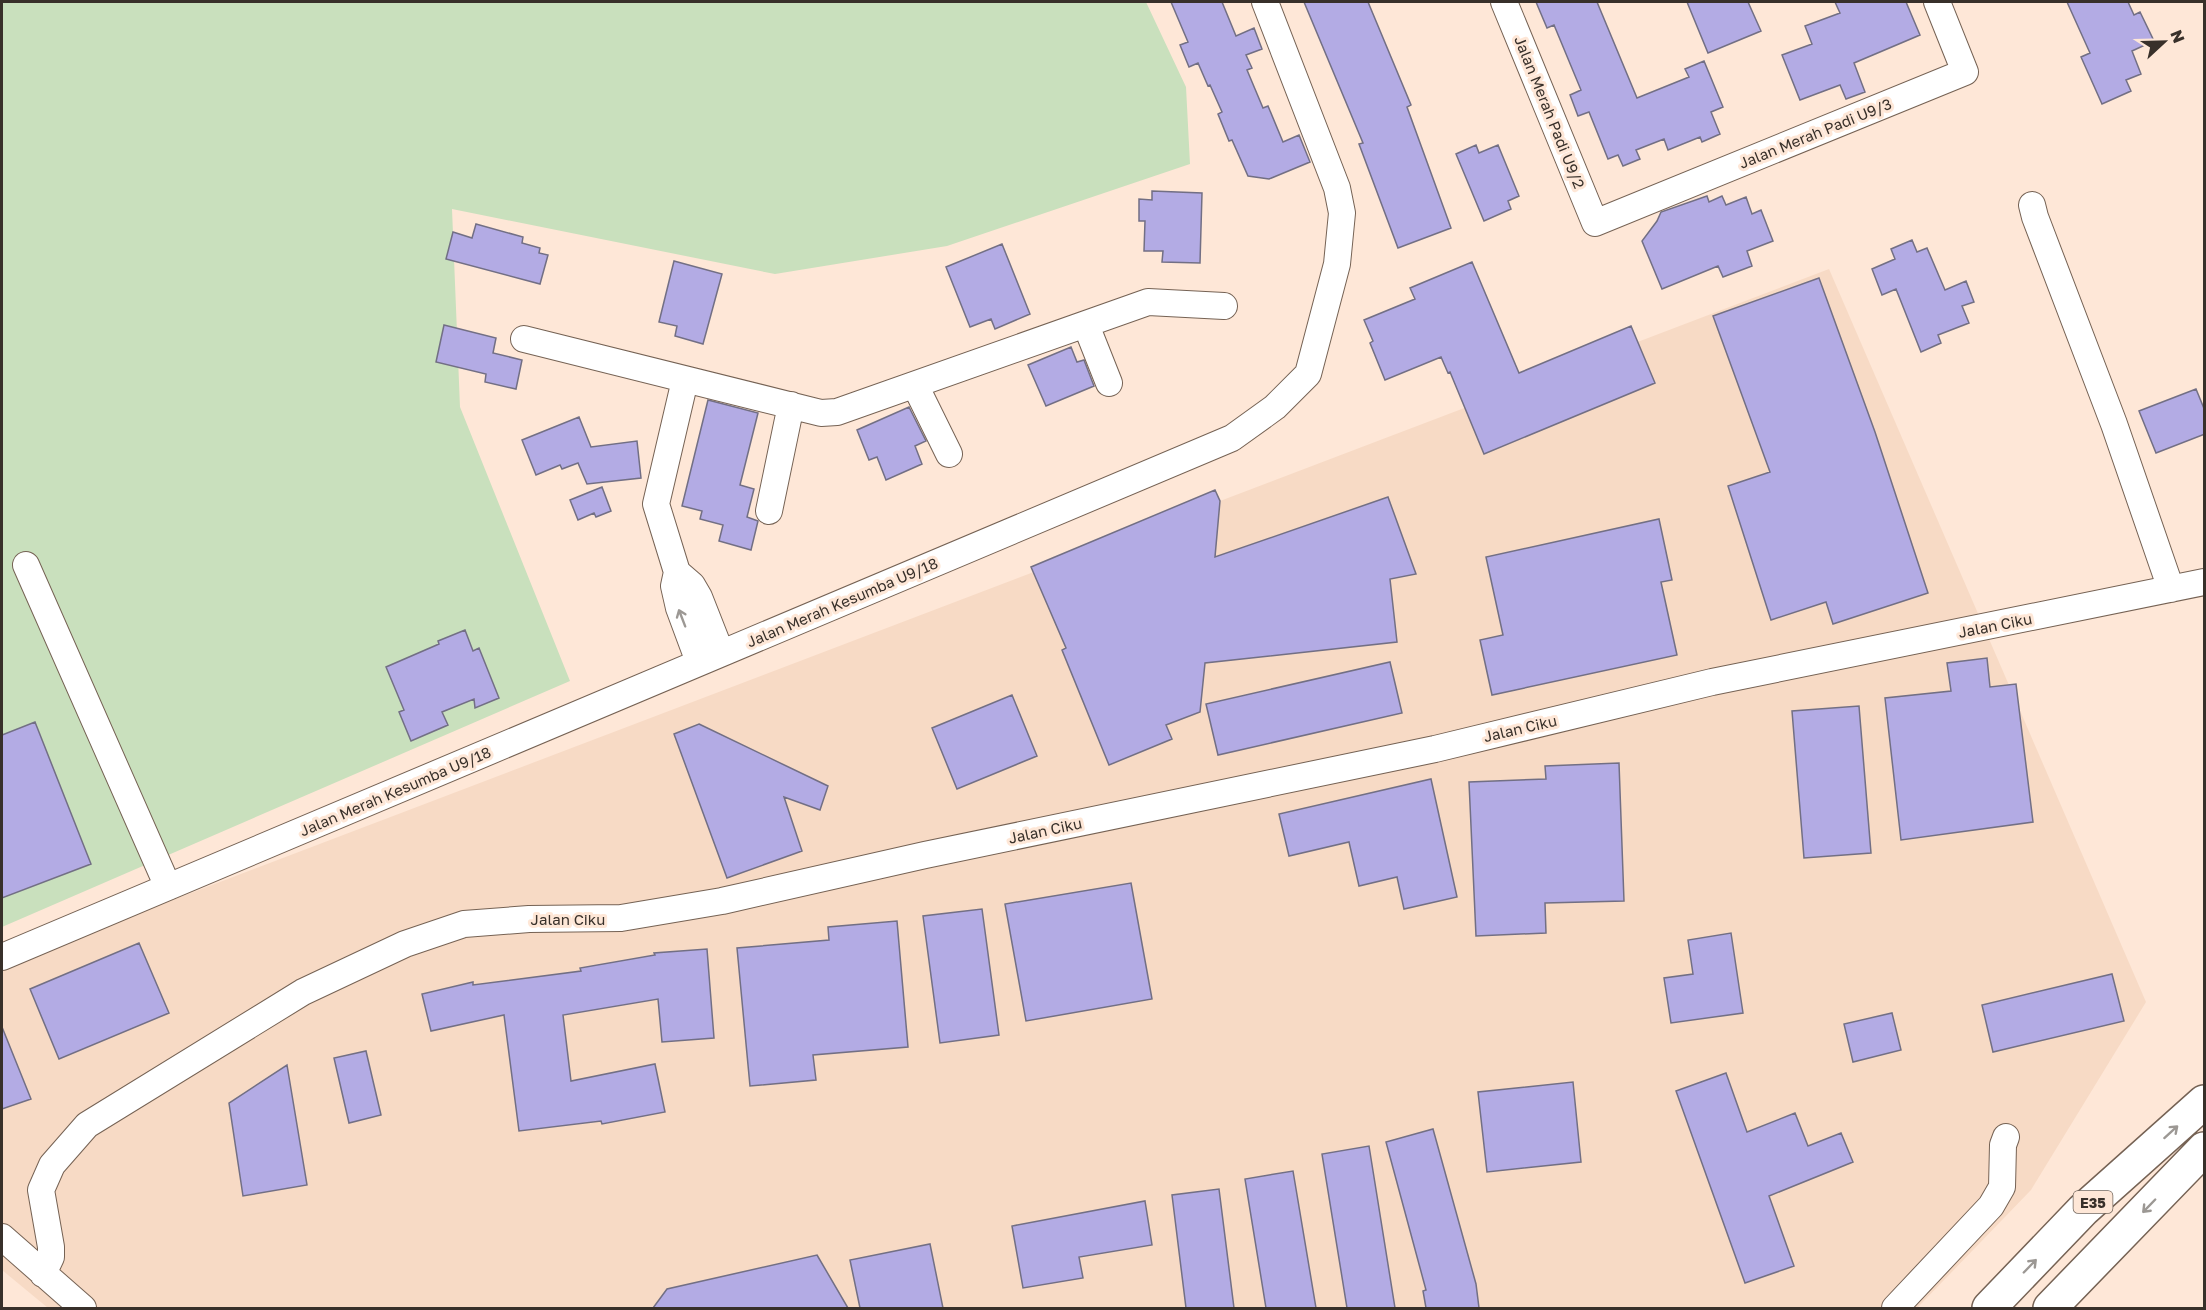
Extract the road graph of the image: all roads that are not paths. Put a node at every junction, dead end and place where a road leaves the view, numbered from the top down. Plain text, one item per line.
1 (1265, 2) edge
2 (1504, 2) edge
3 (1937, 2) edge
4 (2032, 205) dead end
5 (1595, 223) joint
6 (1224, 306) dead end
7 (1086, 325) junction
8 (524, 339) dead end
9 (685, 380) junction
10 (1109, 383) dead end
11 (915, 385) junction
12 (791, 405) junction
13 (949, 454) dead end
14 (769, 511) dead end
15 (26, 565) dead end
16 (2205, 582) edge
17 (2171, 590) junction
18 (710, 658) junction
19 (168, 887) junction
20 (2, 957) edge
21 (2205, 1102) edge
22 (2006, 1137) dead end
23 (2205, 1149) edge
24 (2, 1237) edge
25 (43, 1274) junction
26 (82, 1308) edge
27 (1894, 1308) edge
28 (1989, 1308) edge
29 (2050, 1308) edge

1 - 18 street, Jalan Merah Kesumba U9/18
2 - 5 street, Jalan Merah Padi U9/2
3 - 5 street, Jalan Merah Padi U9/3
4 - 17 street
6 - 7 street
7 - 10 street
7 - 11 street
8 - 9 street
9 - 12 street
9 - 18 street
11 - 12 street
11 - 13 street
12 - 14 street
15 - 19 street
16 - 17 street, Jalan Ciku
17 - 25 street, Jalan Ciku
18 - 19 street, Jalan Merah Kesumba U9/18
19 - 20 street, Jalan Merah Kesumba U9/18
28 -> 21 highway, E35
22 - 27 street
23 -> 29 highway, E35
24 - 25 street
25 - 26 street

